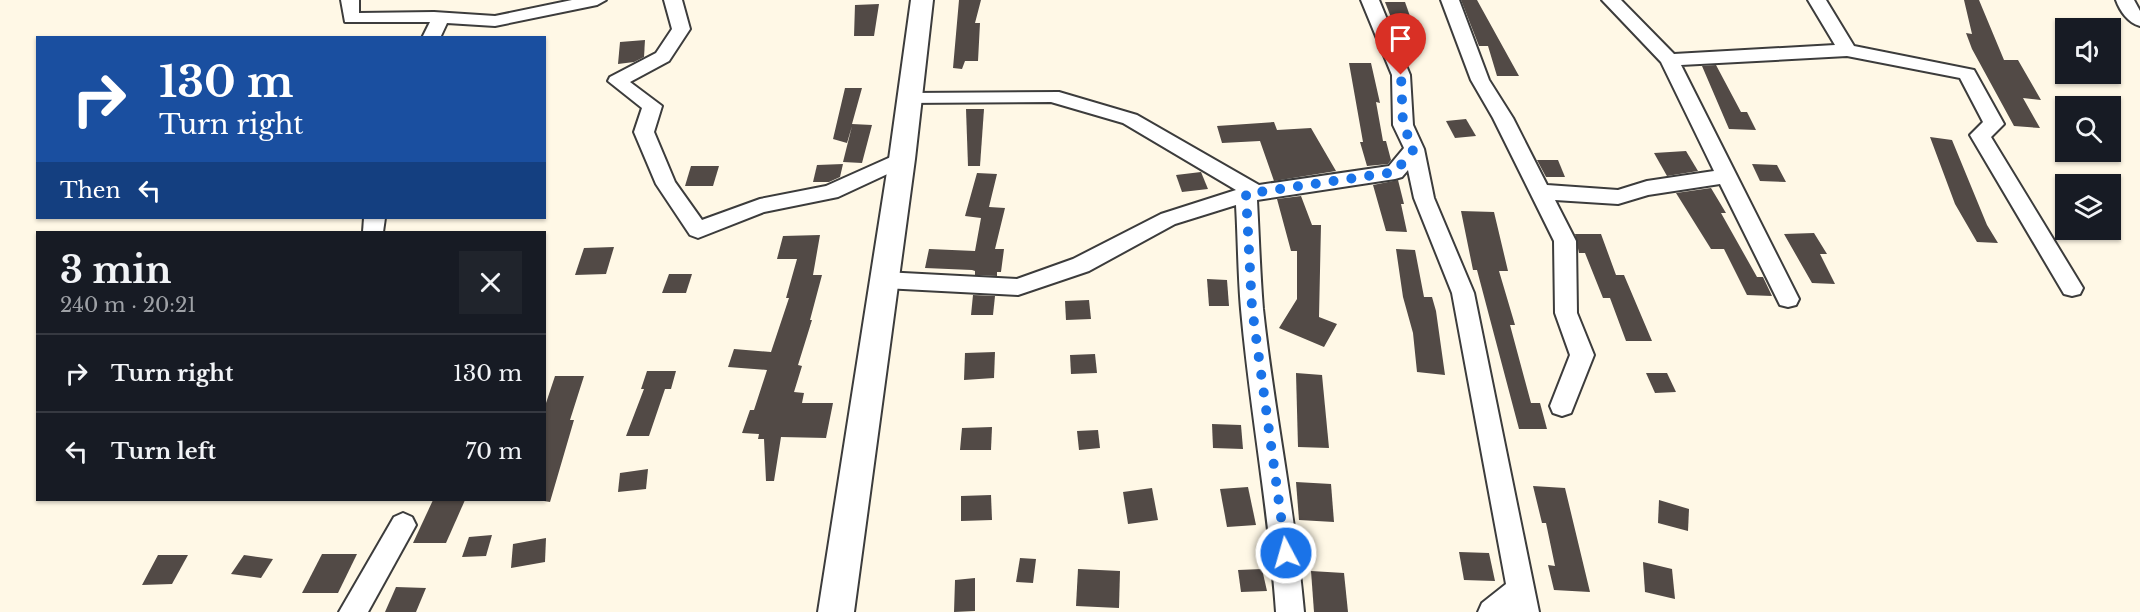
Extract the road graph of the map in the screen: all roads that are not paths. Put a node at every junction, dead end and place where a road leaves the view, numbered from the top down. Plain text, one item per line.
1 (350, 0) edge
2 (597, 0) edge
3 (673, 0) edge
4 (922, 0) edge
5 (1370, 0) edge
6 (1450, 0) edge
7 (1611, 0) edge
8 (1817, 0) edge
9 (2125, 0) edge
10 (441, 18) junction
11 (2140, 21) edge
12 (431, 36) edge
13 (1847, 50) junction
14 (1668, 60) junction
15 (910, 99) junction
16 (1414, 149) junction
17 (902, 159) junction
18 (1725, 176) junction
19 (1540, 192) junction
20 (1252, 193) junction
21 (884, 280) junction
22 (2072, 288) dead end
23 (1788, 299) dead end
24 (1562, 406) dead end
25 (404, 525) dead end
26 (1523, 600) edge
27 (353, 612) edge
28 (836, 612) edge
29 (1290, 612) edge
30 (1492, 612) edge

1 - 10 street
2 - 10 street
3 - 17 street
4 - 15 street
5 - 16 street
6 - 19 street
7 - 14 street
8 - 13 street
9 - 11 street
10 - 12 street
13 - 14 street
13 - 22 street
14 - 18 street
15 - 17 street
15 - 20 street
16 - 20 street
16 - 26 street
17 - 21 street
18 - 19 street
18 - 23 street
19 - 24 street
20 - 21 street
20 - 29 street
21 - 28 street
25 - 27 street
26 - 30 street

